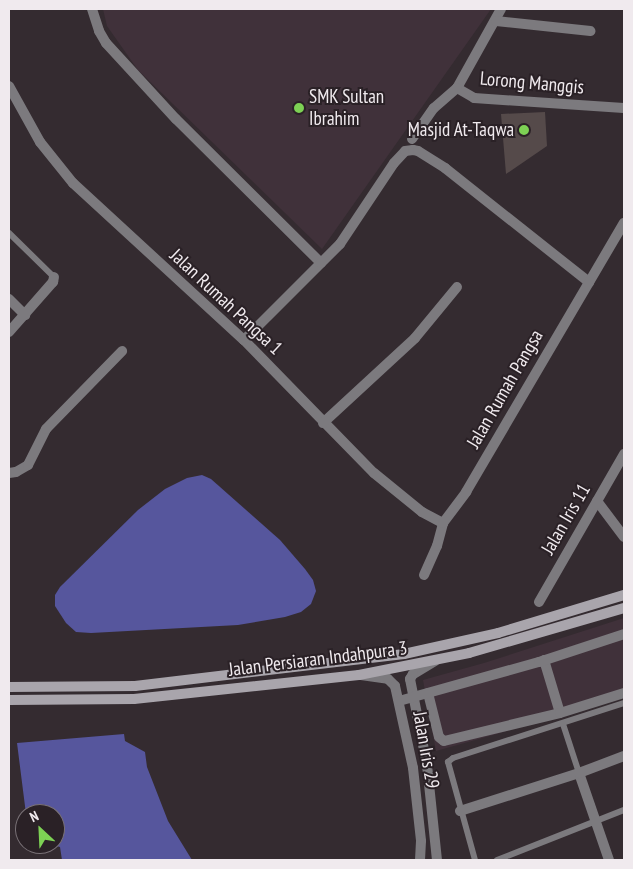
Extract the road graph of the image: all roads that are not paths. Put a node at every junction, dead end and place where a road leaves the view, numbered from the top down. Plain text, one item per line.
1 (92, 9) edge
2 (501, 9) edge
3 (496, 21) junction
4 (590, 31) dead end
5 (9, 86) edge
6 (457, 88) junction
7 (624, 108) edge
8 (412, 139) dead end
9 (624, 223) edge
10 (9, 233) edge
11 (320, 263) junction
12 (54, 277) joint
13 (589, 282) junction
14 (458, 287) dead end
15 (9, 299) edge
16 (25, 315) junction
17 (9, 332) edge
18 (244, 340) junction
19 (122, 351) dead end
20 (324, 423) junction
21 (624, 454) edge
22 (9, 473) edge
23 (597, 501) junction
24 (443, 523) junction
25 (624, 537) edge
26 (424, 575) dead end
27 (624, 595) edge
28 (539, 602) dead end
29 (624, 608) edge
30 (624, 634) edge
31 (544, 660) junction
32 (435, 661) junction
33 (359, 675) junction
34 (9, 686) edge
35 (428, 693) junction
36 (624, 693) edge
37 (413, 697) junction
38 (9, 700) edge
39 (399, 701) junction
40 (624, 703) edge
41 (560, 713) junction
42 (563, 724) junction
43 (624, 756) edge
44 (579, 772) junction
45 (624, 810) edge
46 (460, 811) junction
47 (596, 821) junction
48 (420, 860) edge
49 (437, 860) edge
50 (475, 860) edge
51 (497, 860) edge
52 (609, 860) edge

1 - 11 street
2 - 3 street, Lorong Manggis
3 - 4 street
3 - 6 street, Lorong Manggis
5 - 18 street, Jalan Rumah Pangsa 1
6 - 7 street, Lorong Manggis
6 - 8 street
9 - 13 street, Jalan Rumah Pangsa
10 - 12 lane
11 - 13 street
11 - 18 street
12 - 16 street
13 - 24 street, Jalan Rumah Pangsa
14 - 20 street
15 - 16 street
16 - 17 street
18 - 20 street, Jalan Rumah Pangsa 1
19 - 22 street
20 - 24 street, Jalan Rumah Pangsa 1
21 - 23 street, Jalan Iris 11
23 - 25 street
23 - 28 street, Jalan Iris 11
24 - 26 street, Jalan Rumah Pangsa
27 - 34 main road, Jalan Persiaran Indahpura 3
29 - 32 main road, Jalan Persiaran Indahpura 3
30 - 31 street
31 - 35 street
31 - 41 street
32 - 33 main road, Jalan Persiaran Indahpura 3
32 - 37 street, Jalan Iris 29
33 - 38 main road, Jalan Persiaran Indahpura 3
33 - 39 street, Jalan Iris 29
35 - 37 street
35 - 41 street
36 - 41 street
37 - 39 street
37 - 49 street, Jalan Iris 29
39 - 48 street, Jalan Iris 29
40 - 42 lane
42 - 44 lane
42 - 46 lane
43 - 44 street
44 - 46 street
44 - 47 street
45 - 47 lane
46 - 50 lane
47 - 51 lane
47 - 52 street

